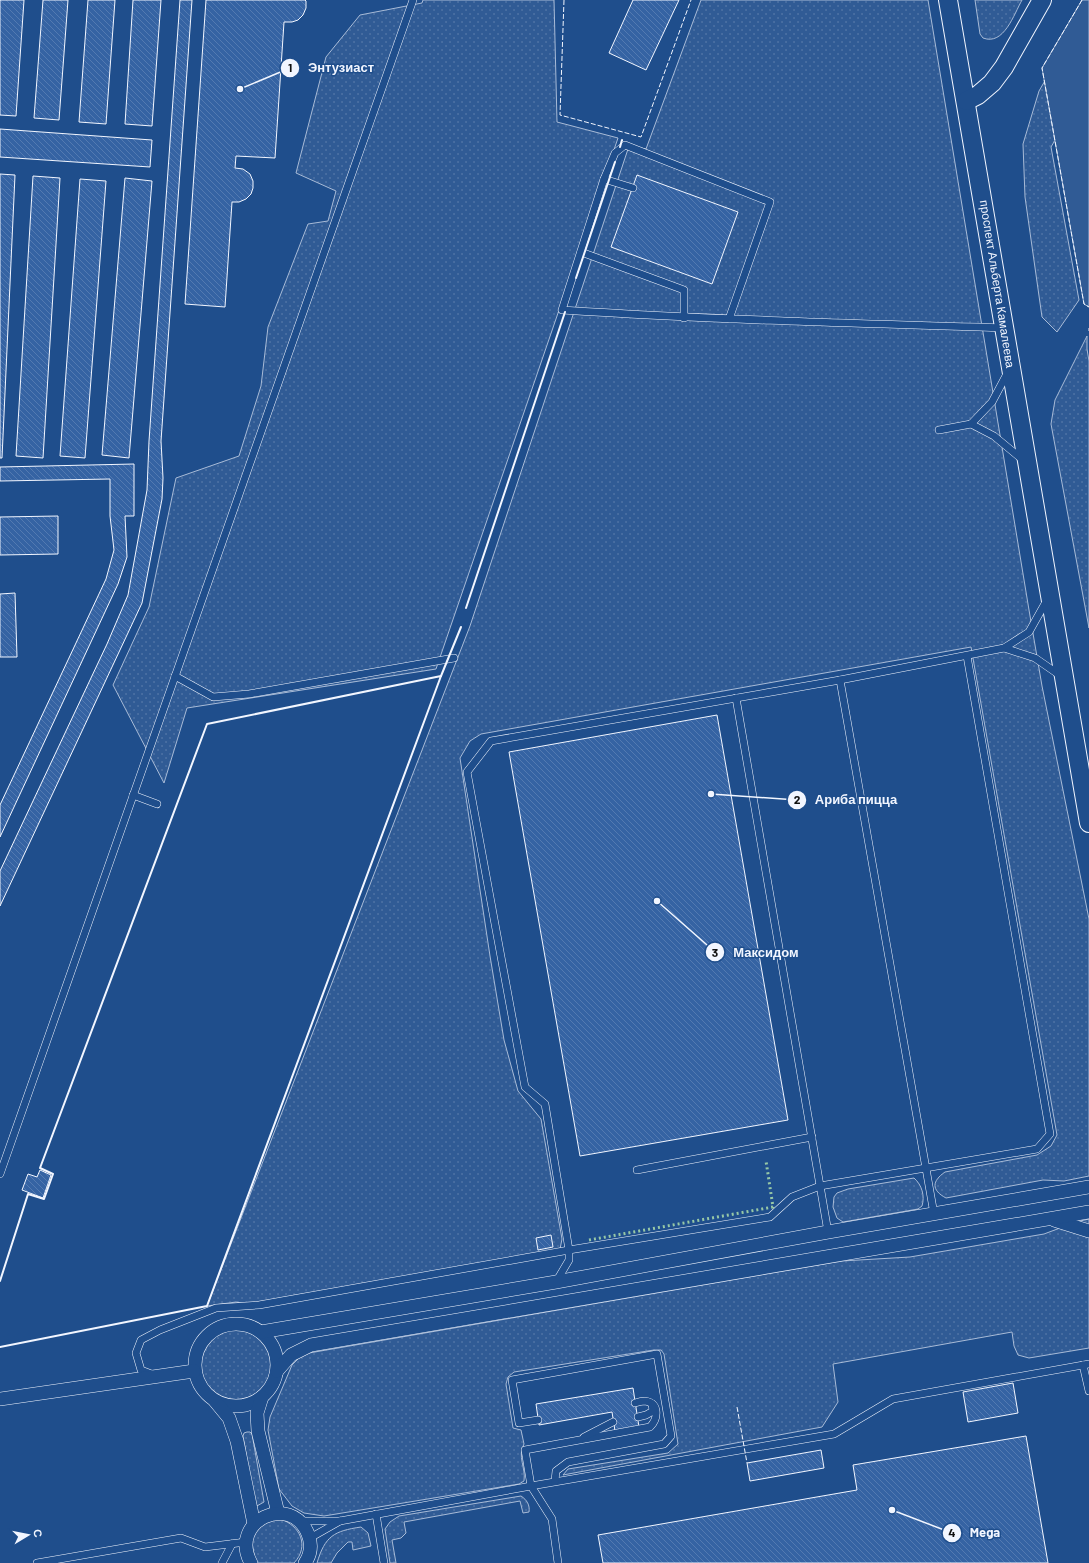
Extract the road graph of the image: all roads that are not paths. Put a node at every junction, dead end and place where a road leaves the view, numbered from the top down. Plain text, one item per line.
1 (413, 0) edge
2 (948, 0) edge
3 (1042, 0) edge
4 (966, 101) junction
5 (604, 179) junction
6 (632, 188) dead end
7 (581, 252) junction
8 (684, 318) junction
9 (729, 319) junction
10 (1004, 328) junction
11 (1011, 367) junction
12 (970, 424) junction
13 (939, 430) dead end
14 (1027, 463) junction
15 (1050, 594) junction
16 (1004, 648) junction
17 (967, 656) junction
18 (454, 658) dead end
19 (175, 676) junction
20 (1064, 678) junction
21 (840, 680) junction
22 (736, 698) junction
23 (133, 796) junction
24 (157, 804) dead end
25 (1089, 823) edge
26 (812, 1137) junction
27 (926, 1168) junction
28 (637, 1170) dead end
29 (0, 1174) edge
30 (820, 1186) junction
31 (1089, 1187) edge
32 (1089, 1212) edge
33 (934, 1214) junction
34 (1050, 1219) junction
35 (1089, 1231) edge
36 (828, 1232) junction
37 (569, 1250) junction
38 (556, 1282) junction
39 (261, 1332) junction
40 (1086, 1365) edge
41 (194, 1371) junction
42 (277, 1371) junction
43 (155, 1376) junction
44 (1089, 1391) edge
45 (262, 1397) junction
46 (0, 1399) edge
47 (215, 1401) junction
48 (635, 1403) dead end
49 (652, 1404) junction
50 (638, 1417) dead end
51 (538, 1420) dead end
52 (613, 1422) dead end
53 (576, 1440) junction
54 (555, 1481) junction
55 (531, 1486) junction
56 (278, 1513) junction
57 (376, 1514) junction
58 (300, 1521) junction
59 (340, 1521) junction
60 (254, 1524) junction
61 (310, 1538) junction
62 (246, 1542) junction
63 (232, 1544) junction
64 (37, 1563) edge
65 (222, 1563) edge
66 (251, 1563) edge
67 (305, 1563) edge
68 (384, 1563) edge
69 (558, 1563) edge

1 - 19 lane
2 - 4 main road, проспект Альберта Камалеева
3 - 4 main road
4 - 10 main road, проспект Альберта Камалеева
5 - 6 lane
5 - 7 lane
5 - 9 lane
7 - 8 lane
7 - 8 lane
8 - 9 lane
9 - 10 lane
10 - 11 main road, проспект Альберта Камалеева
11 - 12 lane
11 - 14 main road, проспект Альберта Камалеева
12 - 13 lane
12 - 14 lane
14 - 15 main road, проспект Альберта Камалеева
15 - 16 lane
15 - 20 main road, проспект Альберта Камалеева
16 - 17 lane
16 - 20 lane
17 - 21 lane
17 - 27 lane
18 - 19 lane
19 - 23 lane
20 - 25 main road, проспект Альберта Камалеева
21 - 22 lane
21 - 27 lane
22 - 26 lane
22 - 37 lane
23 - 24 lane
23 - 29 lane
26 - 28 lane
26 - 30 lane
27 - 30 lane
27 - 33 lane
30 - 36 lane
30 - 37 lane
31 - 33 street
32 - 34 street
33 - 36 street
34 - 35 street
34 - 42 street
36 - 38 street
37 - 38 lane
37 - 43 lane
38 - 39 street
39 - 41 street
39 - 42 street
40 - 44 lane
40 - 54 lane
41 - 43 street
41 - 47 street
42 - 45 street
43 - 46 street
45 - 47 street
45 - 56 street
47 - 60 street
48 - 49 lane
49 - 50 lane
49 - 53 lane
51 - 54 lane
52 - 53 lane
53 - 55 lane
54 - 55 lane
55 - 57 lane
55 - 69 lane
56 - 58 street
56 - 60 street
57 - 59 lane
57 - 68 lane
58 - 59 lane
58 - 61 street
59 - 61 lane
60 - 62 street
61 - 67 street
62 - 63 lane
62 - 66 street
63 - 64 lane
63 - 65 lane

